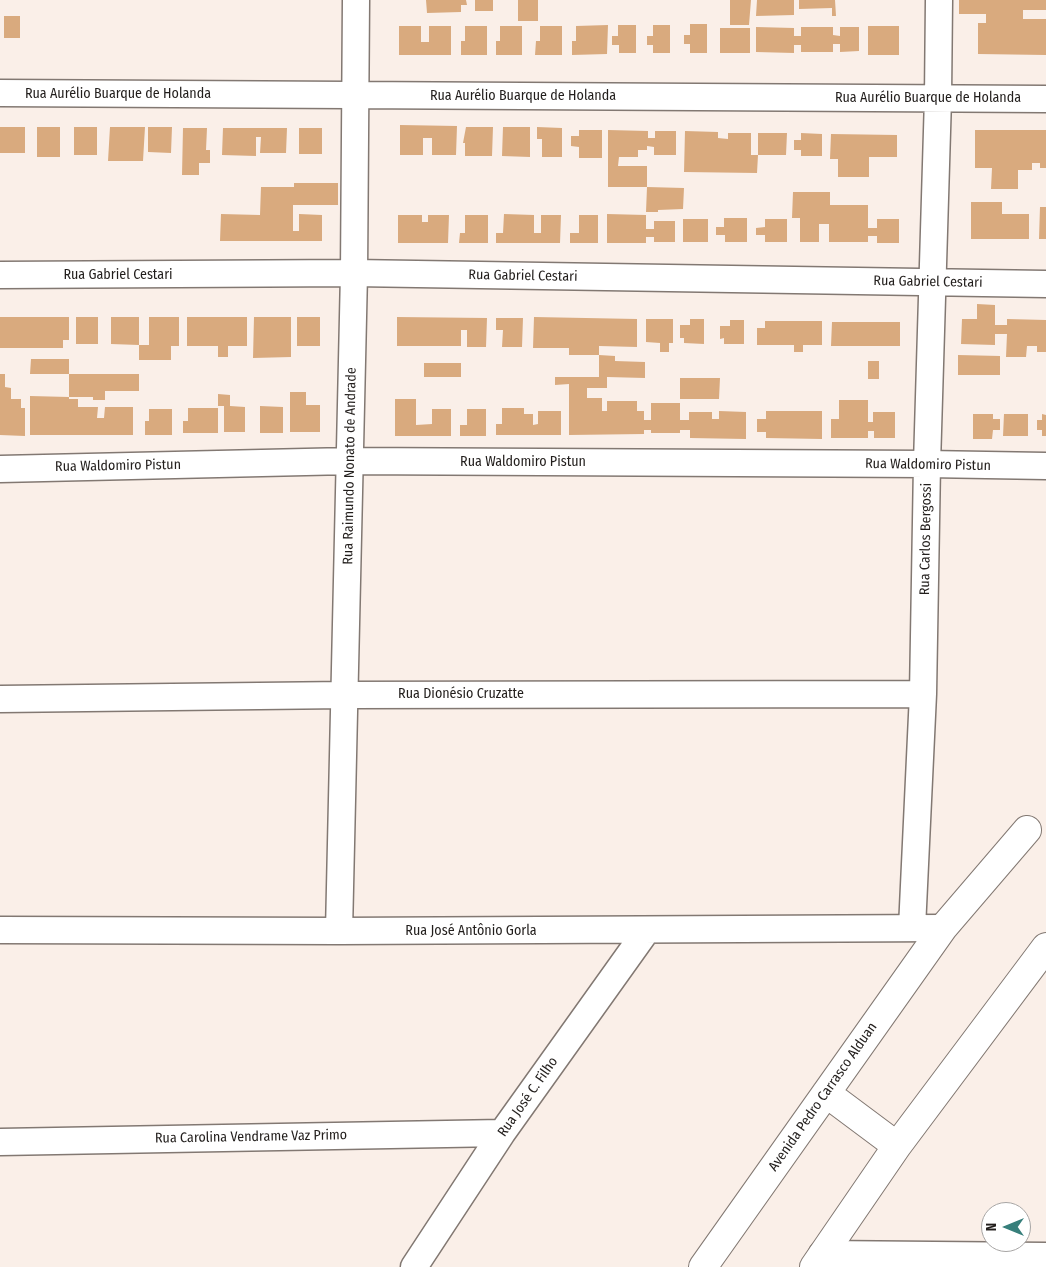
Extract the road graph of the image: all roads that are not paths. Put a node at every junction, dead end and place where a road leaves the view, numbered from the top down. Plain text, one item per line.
1 (356, 0) edge
2 (939, 0) edge
3 (0, 93) edge
4 (356, 95) junction
5 (938, 98) junction
6 (1046, 99) edge
7 (354, 273) junction
8 (0, 276) edge
9 (932, 283) junction
10 (1046, 284) edge
11 (350, 462) junction
12 (927, 464) junction
13 (1046, 466) edge
14 (0, 469) edge
15 (345, 694) junction
16 (923, 694) junction
17 (0, 698) edge
18 (1028, 830) dead end
19 (912, 928) junction
20 (943, 928) junction
21 (0, 930) edge
22 (647, 930) junction
23 (339, 931) junction
24 (1046, 947) edge
25 (826, 1093) junction
26 (502, 1133) junction
27 (0, 1142) edge
28 (898, 1146) junction
29 (1046, 1256) edge
30 (818, 1261) edge
31 (414, 1267) edge
32 (703, 1267) edge

1 - 4 street, Rua Raimundo Nonato de Andrade
2 - 5 street, Rua Carlos Bergossi
3 - 4 street, Rua Aurélio Buarque de Holanda
4 - 5 street, Rua Aurélio Buarque de Holanda
4 - 7 street, Rua Raimundo Nonato de Andrade
5 - 6 street, Rua Aurélio Buarque de Holanda
5 - 9 street, Rua Carlos Bergossi
7 - 8 street, Rua Gabriel Cestari
7 - 9 street, Rua Gabriel Cestari
7 - 11 street, Rua Raimundo Nonato de Andrade
9 - 10 street, Rua Gabriel Cestari
9 - 12 street, Rua Carlos Bergossi
11 - 12 street, Rua Waldomiro Pistun
11 - 14 street, Rua Waldomiro Pistun
11 - 15 street, Rua Raimundo Nonato de Andrade
12 - 13 street, Rua Waldomiro Pistun
12 - 16 street, Rua Carlos Bergossi
15 - 16 street, Rua Dionésio Cruzatte
15 - 17 street, Rua Dionésio Cruzatte
15 - 23 street, Rua Raimundo Nonato de Andrade
16 - 19 street, Rua Carlos Bergossi
18 - 20 street, Avenida Pedro Carrasco Alduan
19 - 20 street, Rua José Antônio Gorla
19 - 22 street, Rua José Antônio Gorla
20 - 25 street, Avenida Pedro Carrasco Alduan
21 - 23 street, Rua José Antônio Gorla
22 - 23 street, Rua José Antônio Gorla
22 - 26 street, Rua José C. Filho
24 - 28 street
25 - 28 street
25 - 32 street, Avenida Pedro Carrasco Alduan
26 - 27 street, Rua Carolina Vendrame Vaz Primo
26 - 31 street, Rua José C. Filho
28 - 30 street
29 - 30 street

